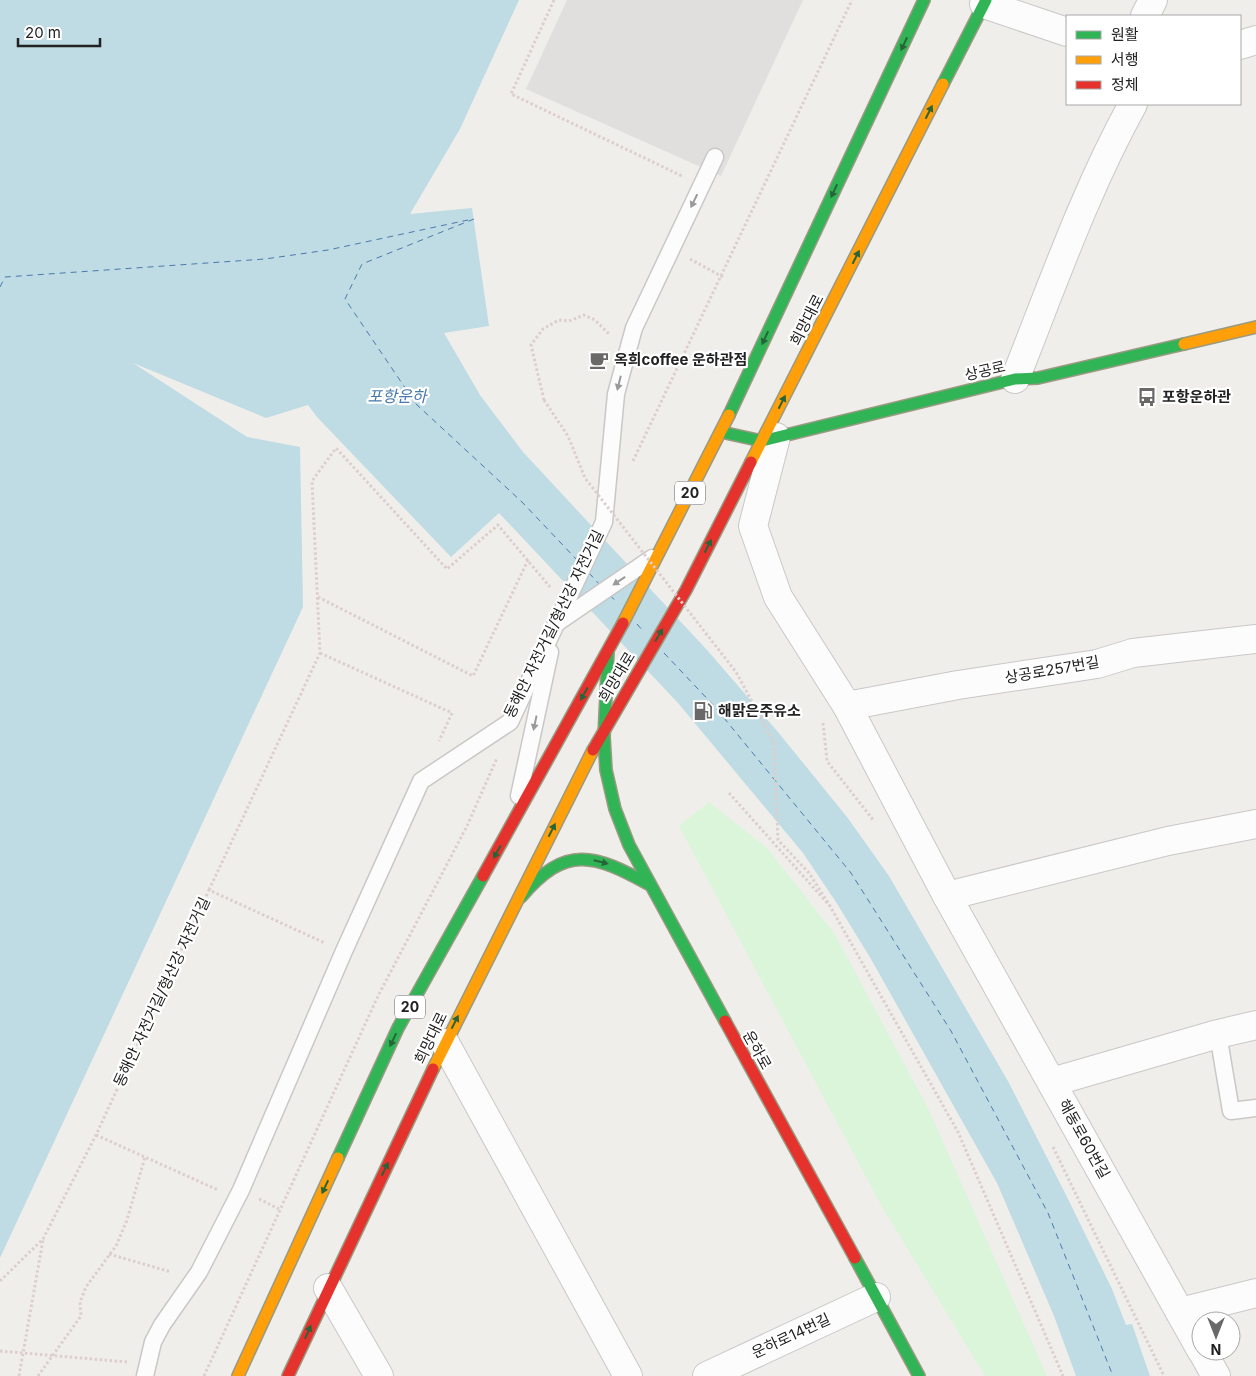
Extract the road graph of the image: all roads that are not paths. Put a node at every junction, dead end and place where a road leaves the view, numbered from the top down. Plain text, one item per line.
1 (924, 0) edge
2 (1153, 0) edge
3 (985, 2) edge
4 (1146, 15) edge
5 (1066, 32) edge
6 (1256, 40) edge
7 (1241, 45) edge
8 (1132, 105) edge
9 (715, 157) dead end
10 (1256, 327) edge
11 (1015, 379) junction
12 (721, 432) junction
13 (769, 439) junction
14 (659, 553) junction
15 (556, 624) junction
16 (1256, 639) edge
17 (608, 652) junction
18 (848, 706) junction
19 (605, 726) junction
20 (514, 821) junction
21 (1256, 824) edge
22 (650, 885) junction
23 (947, 896) junction
24 (516, 902) junction
25 (1256, 1025) edge
26 (1218, 1034) junction
27 (445, 1043) junction
28 (1052, 1082) junction
29 (1256, 1108) edge
30 (328, 1288) junction
31 (1256, 1293) edge
32 (876, 1297) junction
33 (1180, 1312) junction
34 (1191, 1332) edge
35 (1207, 1361) edge
36 (146, 1370) edge
37 (238, 1376) edge
38 (288, 1376) edge
39 (379, 1376) edge
40 (628, 1376) edge
41 (707, 1376) edge
42 (919, 1376) edge
43 (1216, 1376) edge

1 -> 12 main road, 희망대로
2 - 4 street
3 - 5 street
13 -> 3 main road, 희망대로
6 - 7 street
8 - 11 street
9 -> 15 lane
10 - 11 main road, 상공로
11 - 13 main road, 상공로
12 - 13 main road, 상공로
12 - 14 main road, 희망대로 / 20
13 - 18 street
19 -> 13 main road, 희망대로
14 -> 15 lane
14 - 17 main road, 희망대로 / 20
15 -> 20 lane
15 - 36 lane
16 - 18 street, 상공로257번길
17 - 19 main road, 운하로
17 -> 20 main road, 희망대로 / 20
18 - 23 street
19 - 22 main road, 운하로
24 -> 19 main road, 희망대로
20 -> 37 main road, 희망대로 / 20
21 - 23 street
24 -> 22 main road
22 - 32 main road, 운하로
23 - 28 street
27 -> 24 main road, 희망대로
25 - 26 street, 해동로60번길
26 - 28 street, 해동로60번길
26 - 29 lane
30 -> 27 main road, 희망대로
27 - 40 street
28 - 33 street, 해동로60번길
38 -> 30 main road, 희망대로
30 - 39 street
31 - 33 street
32 - 41 street, 운하로14번길
32 - 42 main road, 운하로
33 - 34 street, 해동로60번길
35 - 43 street, 해동로60번길

